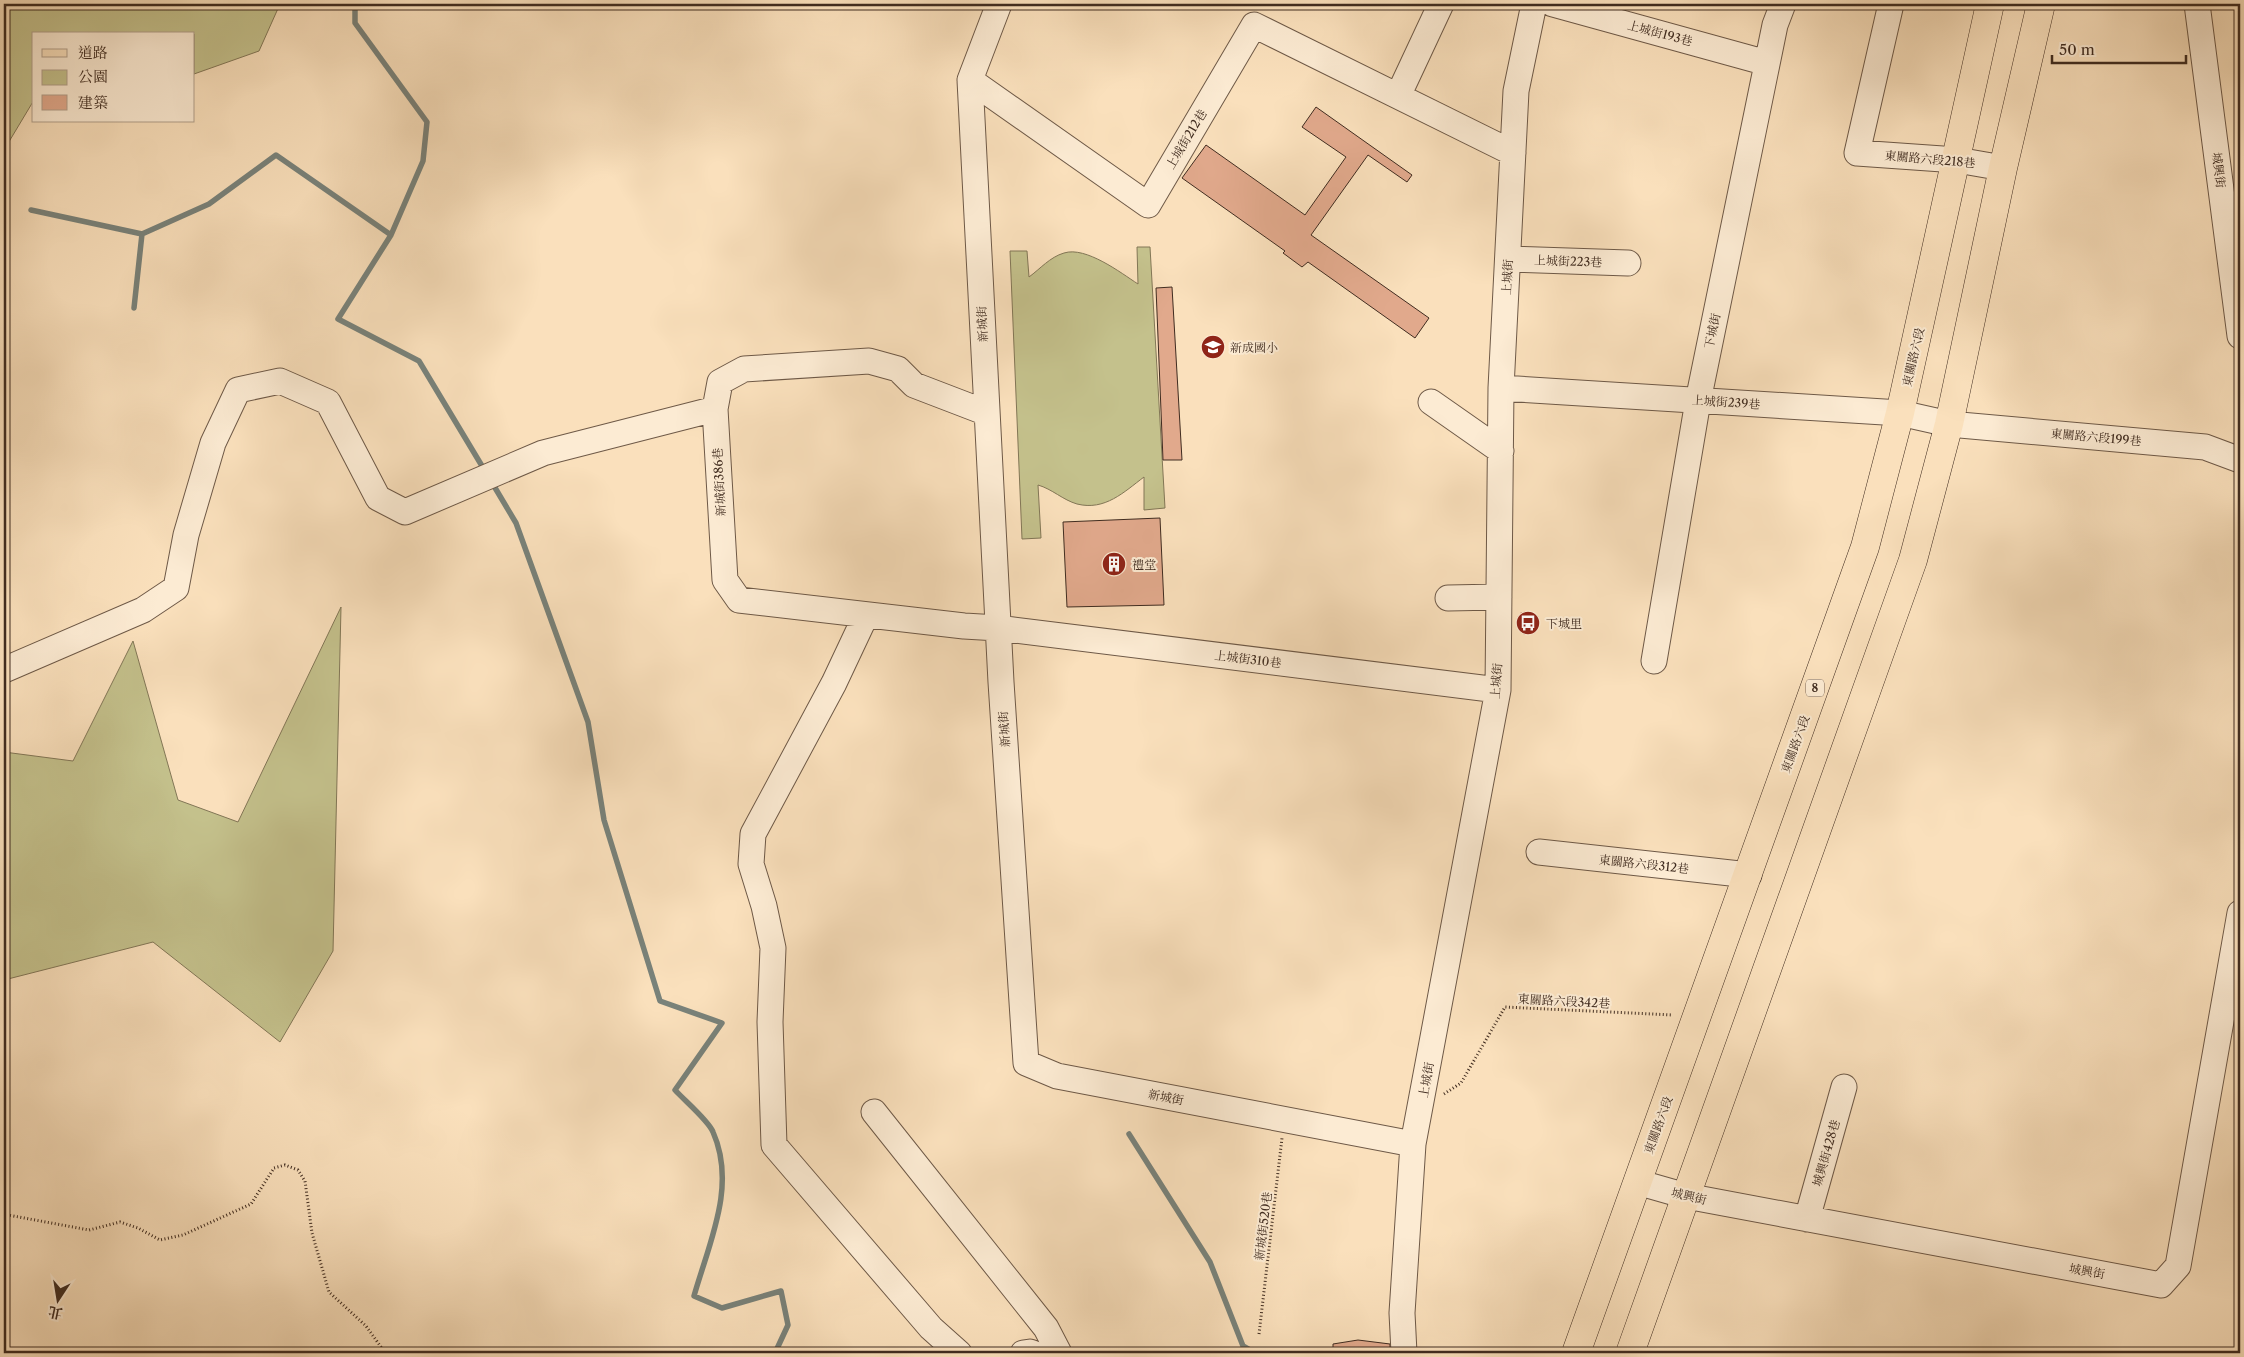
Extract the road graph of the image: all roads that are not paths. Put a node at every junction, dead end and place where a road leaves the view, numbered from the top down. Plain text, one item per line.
1 (999, 4) edge
2 (1441, 4) edge
3 (1534, 4) edge
4 (1553, 4) edge
5 (1783, 4) edge
6 (1891, 4) edge
7 (1990, 4) edge
8 (2040, 4) edge
9 (2197, 4) edge
10 (1767, 63) junction
11 (970, 80) junction
12 (1398, 96) junction
13 (1513, 153) junction
14 (1956, 160) junction
15 (2003, 168) junction
16 (1508, 259) junction
17 (1628, 263) dead end
18 (2240, 336) edge
19 (1501, 388) junction
20 (1698, 401) junction
21 (1431, 402) dead end
22 (715, 409) junction
23 (987, 412) junction
24 (1900, 413) junction
25 (1949, 424) junction
26 (1501, 451) junction
27 (2240, 460) edge
28 (1448, 598) dead end
29 (1499, 598) junction
30 (866, 615) junction
31 (998, 628) junction
32 (1654, 661) dead end
33 (4, 670) edge
34 (1498, 690) junction
35 (1539, 852) dead end
36 (1749, 875) junction
37 (2240, 917) edge
38 (1844, 1087) dead end
39 (874, 1112) dead end
40 (1413, 1144) junction
41 (1637, 1182) junction
42 (1686, 1196) junction
43 (1807, 1219) junction
44 (959, 1353) edge
45 (1023, 1353) edge
46 (1033, 1353) edge
47 (1059, 1353) edge
48 (1404, 1353) edge
49 (1576, 1353) edge
50 (1630, 1353) edge

1 - 11 street, 新城街
2 - 12 street
3 - 13 street, 上城街
4 - 10 street, 上城街193巷
5 - 10 street, 下城街
6 - 14 street, 東關路六段218巷
7 - 14 main road, 東關路六段 / 8
8 - 15 main road
9 - 18 street, 城興街
10 - 20 street, 下城街
11 - 12 street, 上城街212巷
11 - 23 street, 新城街
12 - 13 street, 上城街212巷
13 - 16 street, 上城街
14 - 15 street, 東關路六段218巷
14 - 24 main road, 東關路六段 / 8
15 - 25 main road
16 - 17 street, 上城街223巷
16 - 19 street, 上城街
19 - 20 street, 上城街239巷
19 - 26 street, 上城街
20 - 24 street, 上城街239巷
20 - 32 street, 下城街
21 - 26 street
22 - 23 street, 新城街386巷
22 - 30 street, 新城街386巷
22 - 33 street
23 - 31 street, 新城街
24 - 25 street, 上城街239巷
24 - 36 main road, 東關路六段 / 8
25 - 27 street, 東關路六段199巷
25 - 42 main road
26 - 29 street, 上城街
28 - 29 street
29 - 34 street, 上城街
30 - 31 street, 新城街386巷
30 - 44 street
31 - 34 street, 上城街310巷
31 - 40 street, 新城街
34 - 40 street, 上城街
35 - 36 street, 東關路六段312巷
36 - 41 main road, 東關路六段 / 8
37 - 43 street, 城興街
38 - 43 street, 城興街428巷
39 - 47 street
40 - 48 street, 上城街
41 - 42 street, 城興街
41 - 49 main road, 東關路六段 / 8
42 - 43 street, 城興街
42 - 50 main road
45 - 46 street

